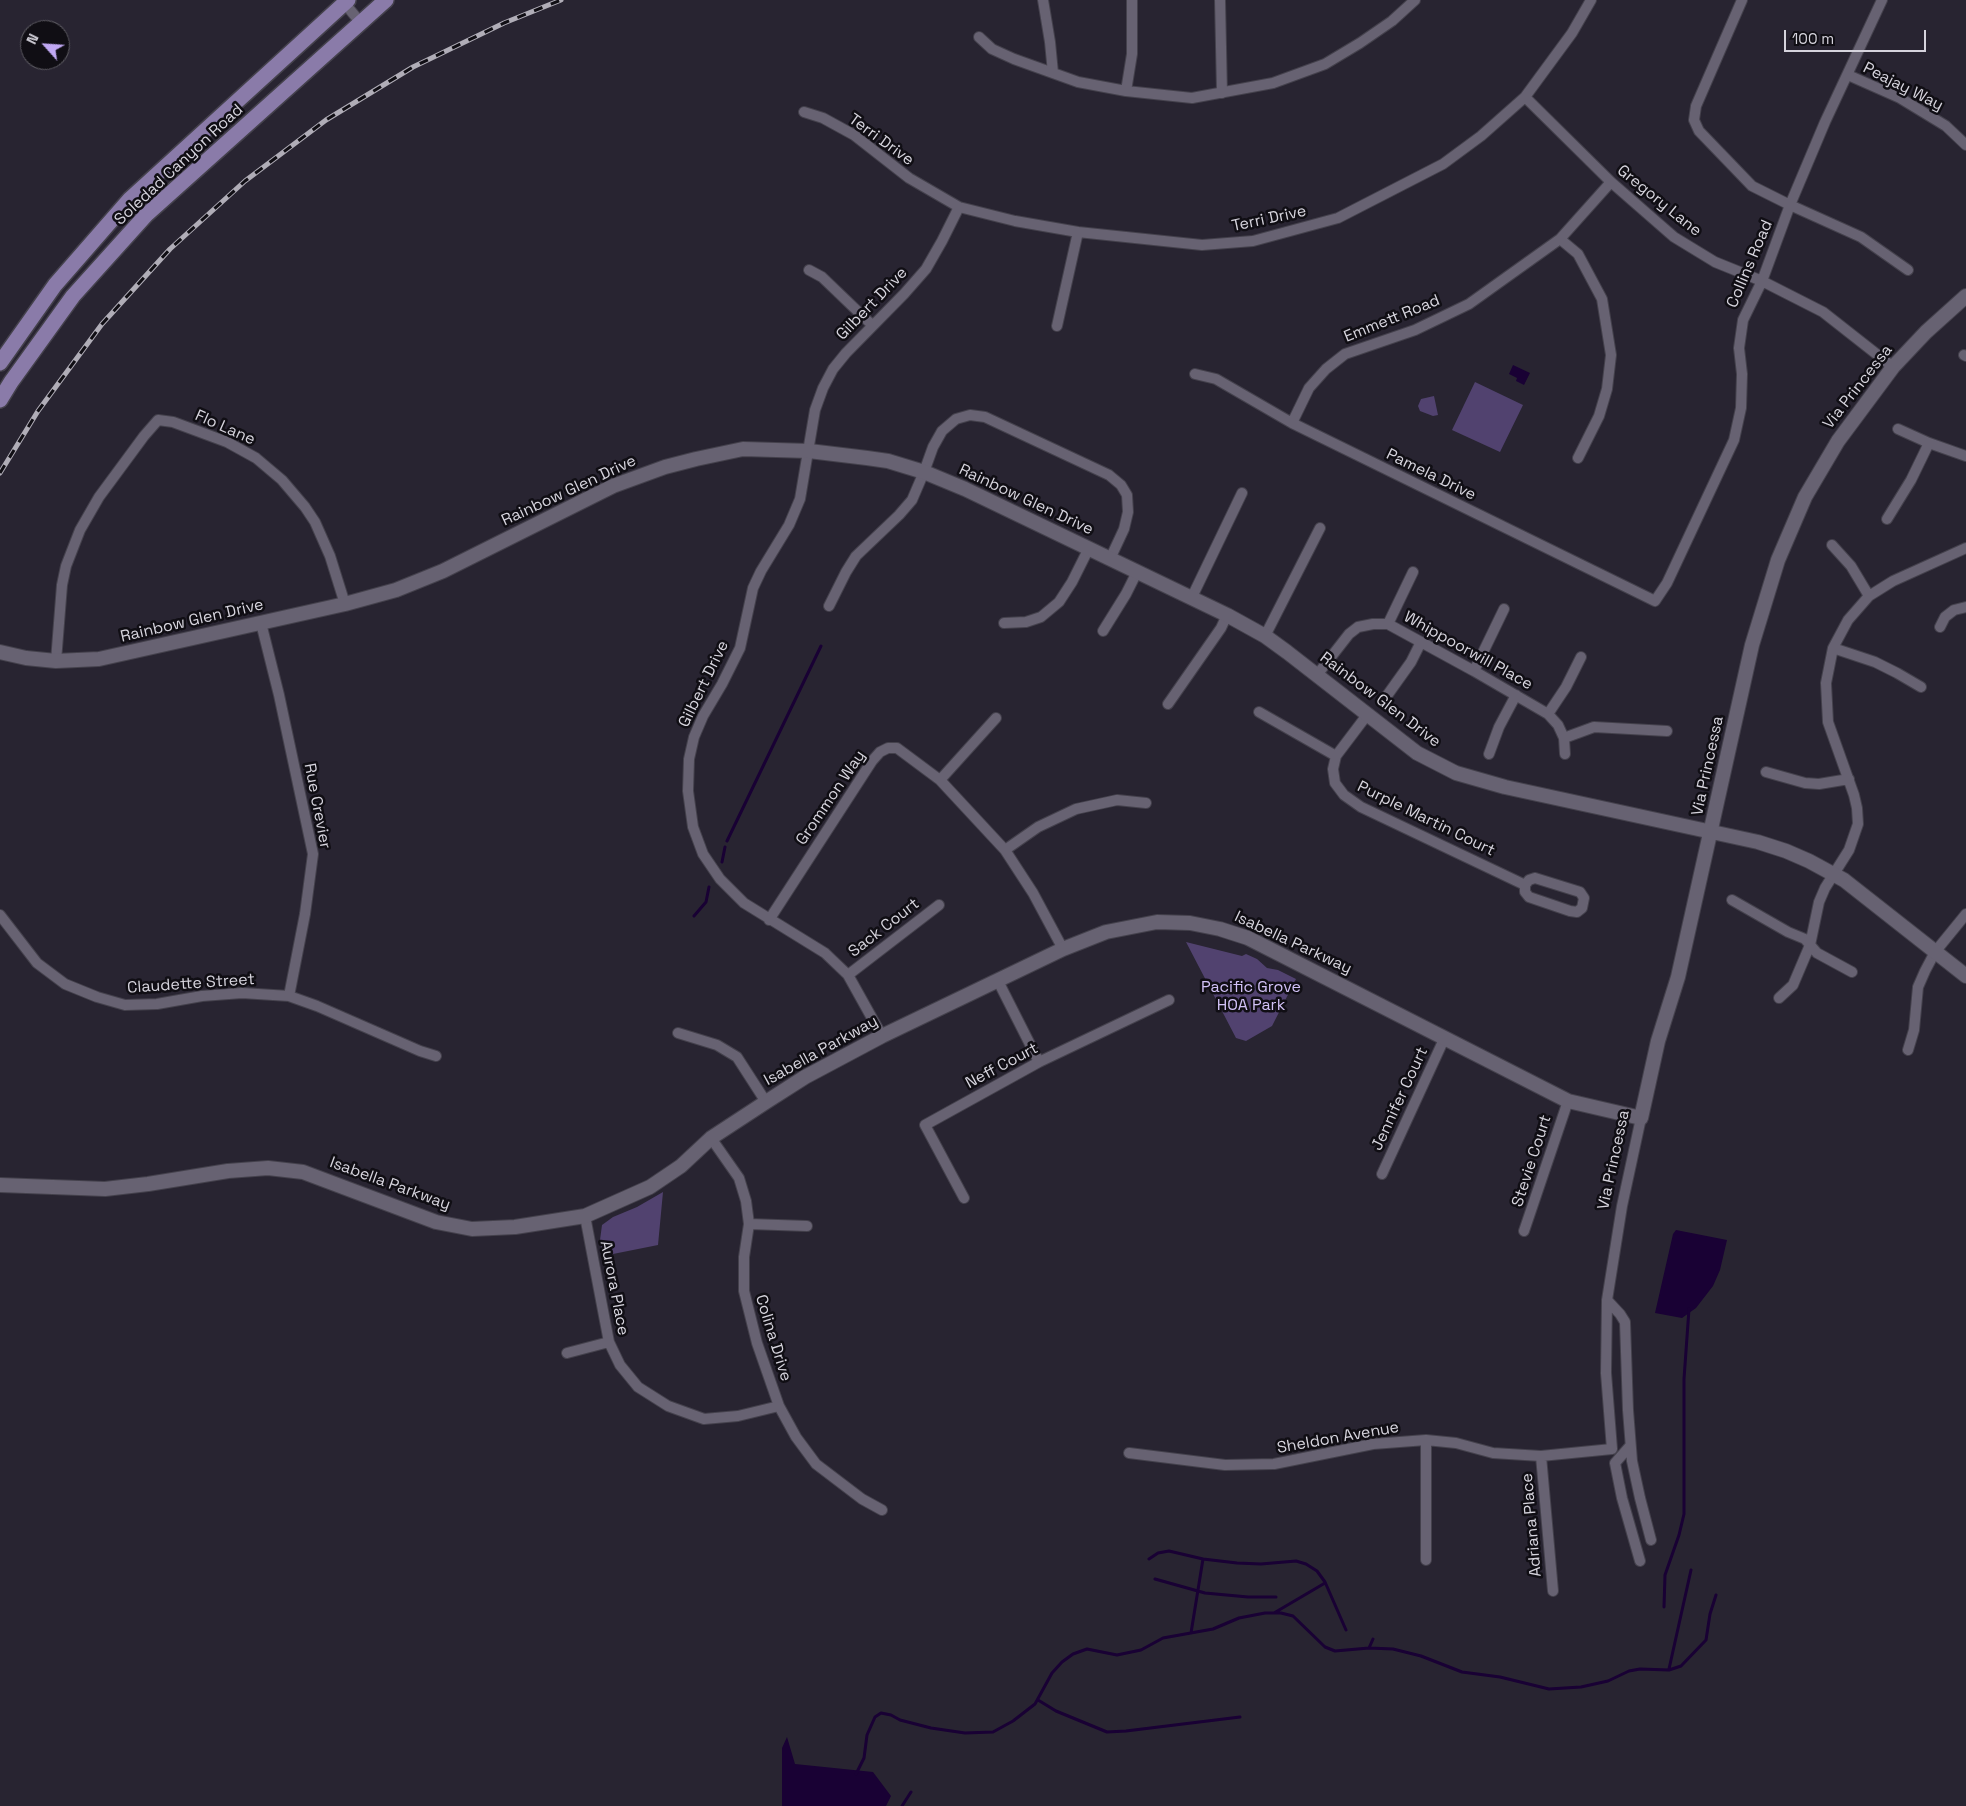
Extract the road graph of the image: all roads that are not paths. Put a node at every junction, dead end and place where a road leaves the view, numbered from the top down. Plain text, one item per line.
1 (386, 0) edge
2 (1043, 0) edge
3 (1132, 0) edge
4 (1220, 0) edge
5 (1416, 0) edge
6 (1591, 0) edge
7 (1742, 0) edge
8 (1882, 0) edge
9 (345, 1) edge
10 (360, 22) junction
11 (979, 37) dead end
12 (1053, 73) junction
13 (1848, 75) junction
14 (1126, 91) junction
15 (1222, 93) junction
16 (1525, 97) junction
17 (804, 112) dead end
18 (1966, 145) edge
19 (1611, 182) junction
20 (1790, 205) junction
21 (959, 207) junction
22 (1078, 232) junction
23 (1560, 239) junction
24 (809, 270) dead end
25 (1908, 270) dead end
26 (1762, 281) junction
27 (1966, 296) edge
28 (872, 325) junction
29 (1057, 326) dead end
30 (0, 363) edge
31 (1893, 367) junction
32 (1195, 374) dead end
33 (0, 400) edge
34 (1292, 423) junction
35 (1898, 429) dead end
36 (1929, 442) junction
37 (808, 451) junction
38 (1966, 456) edge
39 (1578, 458) dead end
40 (924, 472) junction
41 (1242, 493) dead end
42 (1887, 519) dead end
43 (1320, 528) dead end
44 (1832, 545) dead end
45 (1089, 548) junction
46 (1966, 548) edge
47 (1110, 559) junction
48 (1137, 572) junction
49 (1413, 572) dead end
50 (1869, 596) junction
51 (1192, 598) junction
52 (1655, 601) joint
53 (345, 604) junction
54 (829, 606) dead end
55 (1966, 607) edge
56 (1504, 609) dead end
57 (1227, 615) junction
58 (261, 622) junction
59 (1004, 623) dead end
60 (1388, 624) junction
61 (1940, 627) dead end
62 (1103, 632) dead end
63 (1265, 636) junction
64 (1421, 642) junction
65 (1833, 648) junction
66 (0, 652) edge
67 (1582, 657) dead end
68 (56, 661) junction
69 (1474, 670) junction
70 (1318, 675) junction
71 (1920, 688) dead end
72 (1516, 695) junction
73 (1386, 697) dead end
74 (1168, 704) dead end
75 (1259, 712) dead end
76 (1548, 714) junction
77 (1367, 715) junction
78 (996, 718) dead end
79 (1667, 731) dead end
80 (1564, 738) junction
81 (1488, 754) dead end
82 (1565, 754) dead end
83 (1336, 756) junction
84 (1766, 772) dead end
85 (1848, 779) junction
86 (940, 780) junction
87 (1146, 803) dead end
88 (1711, 832) junction
89 (1005, 850) junction
90 (1834, 874) junction
91 (1525, 885) junction
92 (1732, 900) dead end
93 (940, 905) dead end
94 (0, 914) edge
95 (1966, 914) edge
96 (769, 920) junction
97 (1810, 945) junction
98 (1063, 949) junction
99 (1935, 952) junction
100 (1852, 972) dead end
101 (848, 975) junction
102 (1966, 976) edge
103 (998, 981) junction
104 (289, 996) junction
105 (1779, 998) dead end
106 (1169, 1000) dead end
107 (678, 1033) dead end
108 (882, 1036) junction
109 (1445, 1038) junction
110 (1908, 1050) dead end
111 (436, 1056) dead end
112 (1039, 1062) junction
113 (1568, 1101) junction
114 (766, 1102) junction
115 (1641, 1118) junction
116 (711, 1138) junction
117 (1382, 1174) dead end
118 (0, 1186) edge
119 (964, 1198) dead end
120 (585, 1216) junction
121 (749, 1224) junction
122 (807, 1226) dead end
123 (1524, 1231) dead end
124 (1608, 1300) junction
125 (609, 1342) junction
126 (568, 1353) dead end
127 (779, 1406) junction
128 (1426, 1440) junction
129 (1630, 1446) junction
130 (1612, 1449) joint
131 (1129, 1452) dead end
132 (1541, 1456) junction
133 (882, 1510) dead end
134 (1651, 1540) dead end
135 (1426, 1560) dead end
136 (1640, 1561) dead end
137 (1553, 1591) dead end

1 - 10 main road, Soledad Canyon Road
2 - 12 street
3 - 14 street
4 - 15 street
5 - 15 street
6 - 16 street, Terri Drive
7 - 20 street
8 - 13 street, Collins Road
9 - 10 street
9 - 30 main road, Soledad Canyon Road
10 - 33 main road, Soledad Canyon Road
11 - 12 street
12 - 14 street
13 - 18 street, Peajay Way
13 - 20 street, Collins Road
14 - 15 street
16 - 19 street, Gregory Lane
16 - 22 street, Terri Drive
17 - 21 street, Terri Drive
19 - 23 street, Emmett Road
19 - 26 street, Gregory Lane
20 - 25 street
20 - 26 street, Collins Road
21 - 22 street, Terri Drive
21 - 28 street, Gilbert Drive
22 - 29 street
23 - 34 street, Emmett Road
23 - 39 street
24 - 28 street
26 - 31 street, Gregory Lane
26 - 52 street, Collins Road
27 - 31 street, Via Princessa
28 - 37 street, Gilbert Drive
31 - 88 street, Via Princessa
32 - 34 street, Pamela Drive
34 - 52 street, Pamela Drive
35 - 36 street
36 - 38 street
36 - 42 street
37 - 40 street, Rainbow Glen Drive
37 - 53 street, Rainbow Glen Drive
37 - 96 street, Gilbert Drive
40 - 45 street, Rainbow Glen Drive
40 - 47 street
40 - 54 street
41 - 51 street
43 - 63 street
44 - 50 street
45 - 47 street, Rainbow Glen Drive
45 - 59 street
46 - 50 street
47 - 48 street, Rainbow Glen Drive
48 - 51 street, Rainbow Glen Drive
48 - 62 street
49 - 60 street
50 - 65 street
51 - 57 street, Rainbow Glen Drive
53 - 58 street, Rainbow Glen Drive
53 - 68 street, Flo Lane
55 - 61 street
56 - 69 street
57 - 63 street, Rainbow Glen Drive
57 - 74 street
58 - 68 street, Rainbow Glen Drive
58 - 104 street, Rue Crevier
60 - 64 street, Whippoorwill Place
60 - 70 street, Whippoorwill Place
63 - 70 street, Rainbow Glen Drive
64 - 69 street, Whippoorwill Place
64 - 73 street
65 - 71 street
65 - 85 street
66 - 68 street, Rainbow Glen Drive
67 - 76 street
69 - 72 street, Whippoorwill Place
70 - 77 street, Rainbow Glen Drive
72 - 76 street, Whippoorwill Place
72 - 81 street
75 - 83 street
76 - 80 street, Whippoorwill Place
77 - 83 street
77 - 88 street, Rainbow Glen Drive
78 - 86 street
79 - 80 street
80 - 82 street, Whippoorwill Place
83 - 91 street, Purple Martin Court
84 - 85 street
85 - 90 street
86 - 89 street, Grommon Way
86 - 96 street, Grommon Way
87 - 89 street
88 - 90 street, Rainbow Glen Drive
88 - 115 street, Via Princessa
89 - 98 street, Grommon Way
90 - 97 street
90 - 99 street, Rainbow Glen Drive
91 - 91 street, Purple Martin Court
92 - 97 street
93 - 101 street, Sack Court
94 - 104 street, Claudette Street
95 - 99 street
96 - 101 street, Gilbert Drive
97 - 100 street
97 - 105 street
98 - 103 street, Isabella Parkway
98 - 109 street, Isabella Parkway
99 - 102 street, Rainbow Glen Drive
99 - 110 street
101 - 108 street, Gilbert Drive
103 - 108 street, Isabella Parkway
103 - 112 street
104 - 111 street, Claudette Street
106 - 112 street, Neff Court
107 - 114 street
108 - 114 street, Isabella Parkway
109 - 113 street, Isabella Parkway
109 - 117 street, Jennifer Court
112 - 119 street, Neff Court
113 - 115 street, Isabella Parkway
113 - 123 street, Stevie Court
114 - 116 street, Isabella Parkway
115 - 124 street, Via Princessa
116 - 120 street, Isabella Parkway
116 - 121 street, Colina Drive
118 - 120 street, Isabella Parkway
120 - 125 street, Aurora Place
121 - 122 street
121 - 127 street, Colina Drive
124 - 129 street
124 - 130 street, Via Princessa
125 - 126 street
125 - 127 street, Aurora Place
127 - 133 street, Colina Drive
128 - 131 street, Sheldon Avenue
128 - 132 street, Sheldon Avenue
128 - 135 street
129 - 134 street
129 - 136 street
130 - 132 street, Sheldon Avenue
132 - 137 street, Adriana Place

